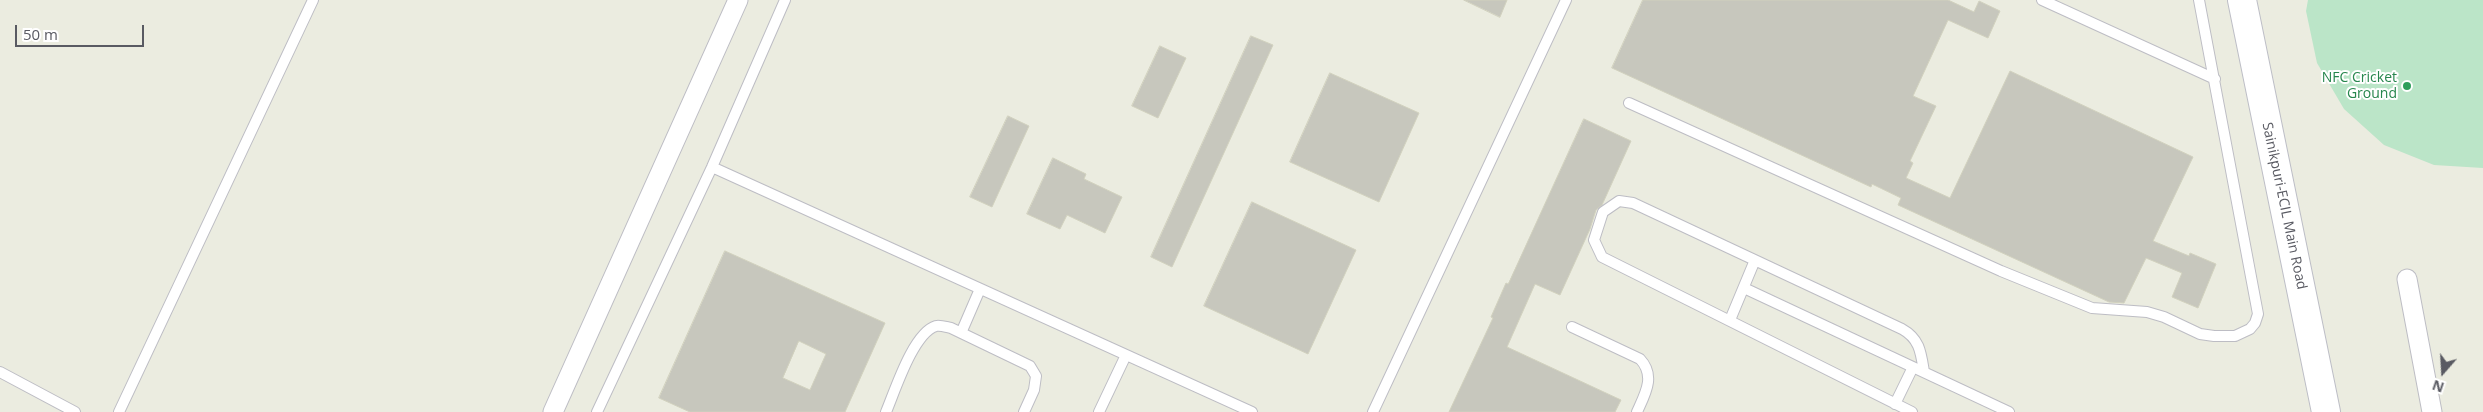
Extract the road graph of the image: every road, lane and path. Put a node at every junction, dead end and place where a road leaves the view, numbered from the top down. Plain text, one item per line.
1 (313, 0) edge
2 (738, 0) edge
3 (785, 0) edge
4 (1566, 0) edge
5 (2042, 0) edge
6 (2199, 0) edge
7 (2242, 0) edge
8 (2215, 78) junction
9 (1629, 104) dead end
10 (712, 167) junction
11 (1755, 260) junction
12 (2407, 280) dead end
13 (1744, 288) junction
14 (980, 289) junction
15 (1730, 320) junction
16 (1572, 327) dead end
17 (962, 333) junction
18 (1126, 355) junction
19 (1912, 367) junction
20 (0, 372) edge
21 (1924, 372) junction
22 (1895, 404) junction
23 (75, 412) edge
24 (119, 412) edge
25 (553, 412) edge
26 (598, 412) edge
27 (886, 412) edge
28 (1024, 412) edge
29 (1099, 412) edge
30 (1252, 412) edge
31 (1373, 412) edge
32 (1637, 412) edge
33 (1912, 412) edge
34 (2009, 412) edge
35 (2326, 412) edge
36 (2432, 412) edge

1 - 24 lane
2 - 25 street
3 - 10 lane
4 - 31 lane
5 - 8 lane
6 - 8 lane
7 - 35 street, Sainikpuri-ECIL Main Road
8 - 9 lane
10 - 14 lane
10 - 26 lane
11 - 13 lane
11 - 15 lane
11 - 21 lane
12 - 36 street
13 - 15 lane
13 - 19 lane
14 - 17 lane
14 - 18 lane
15 - 22 lane
16 - 32 lane
17 - 27 lane
17 - 28 lane
18 - 29 lane
18 - 30 lane
19 - 21 lane
19 - 22 lane
20 - 23 lane
21 - 34 lane
22 - 33 lane

